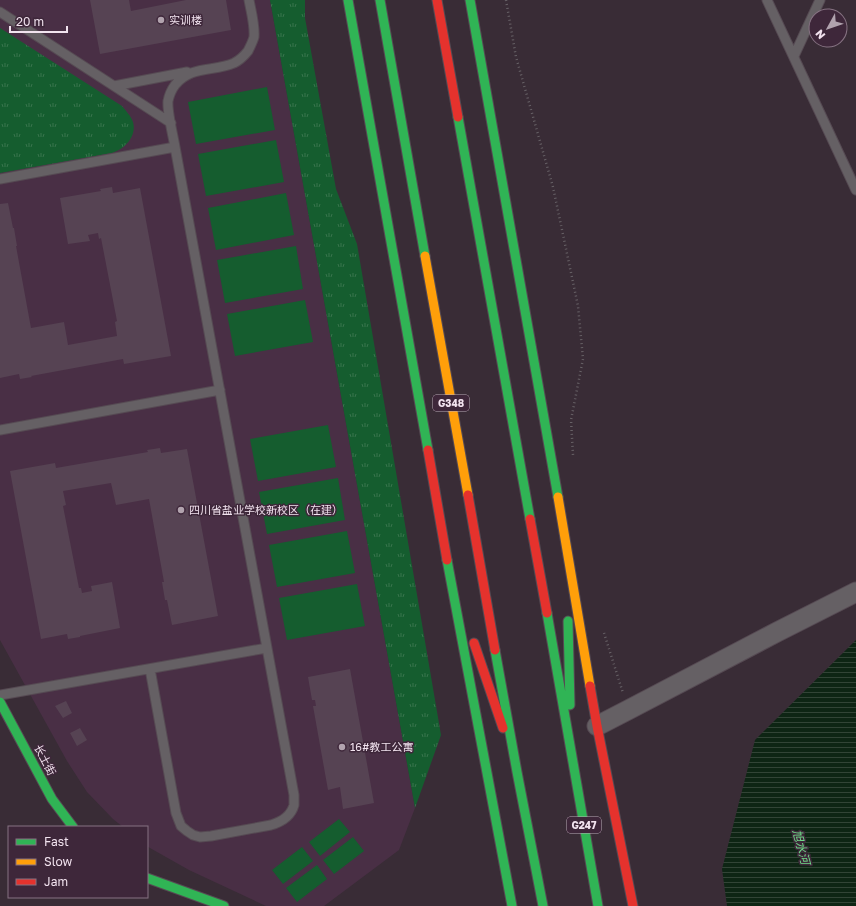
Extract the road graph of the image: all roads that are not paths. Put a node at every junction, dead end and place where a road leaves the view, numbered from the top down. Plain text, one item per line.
1 (249, 0) edge
2 (348, 0) edge
3 (380, 0) edge
4 (437, 0) edge
5 (470, 0) edge
6 (767, 0) edge
7 (820, 0) edge
8 (0, 12) edge
9 (794, 56) junction
10 (198, 70) junction
11 (114, 86) junction
12 (170, 123) junction
13 (175, 147) junction
14 (0, 179) edge
15 (856, 190) edge
16 (220, 390) junction
17 (0, 430) edge
18 (567, 546) junction
19 (449, 570) junction
20 (856, 592) edge
21 (267, 648) junction
22 (150, 669) junction
23 (0, 695) edge
24 (0, 702) edge
25 (597, 726) junction
26 (571, 745) junction
27 (517, 772) junction
28 (72, 826) edge
29 (148, 878) edge
30 (224, 906) edge
31 (512, 906) edge
32 (543, 906) edge
33 (598, 906) edge
34 (632, 906) edge

1 - 10 lane
2 - 19 main road
3 - 27 main road, G348
4 - 26 main road
5 - 18 main road
6 - 9 lane
7 - 9 lane
8 - 11 lane
9 - 15 lane
10 - 11 lane
10 - 12 lane
11 - 12 lane
12 - 13 lane
13 - 14 lane
13 - 16 lane
16 - 17 lane
16 - 21 lane
18 - 25 main road
18 - 26 main road
19 - 27 main road
19 - 31 main road
20 - 25 street
21 - 22 lane
21 - 22 lane
22 - 23 lane
24 - 28 main road, 长土街
25 - 34 main road
26 - 33 main road, G247
27 - 32 main road
29 - 30 main road

